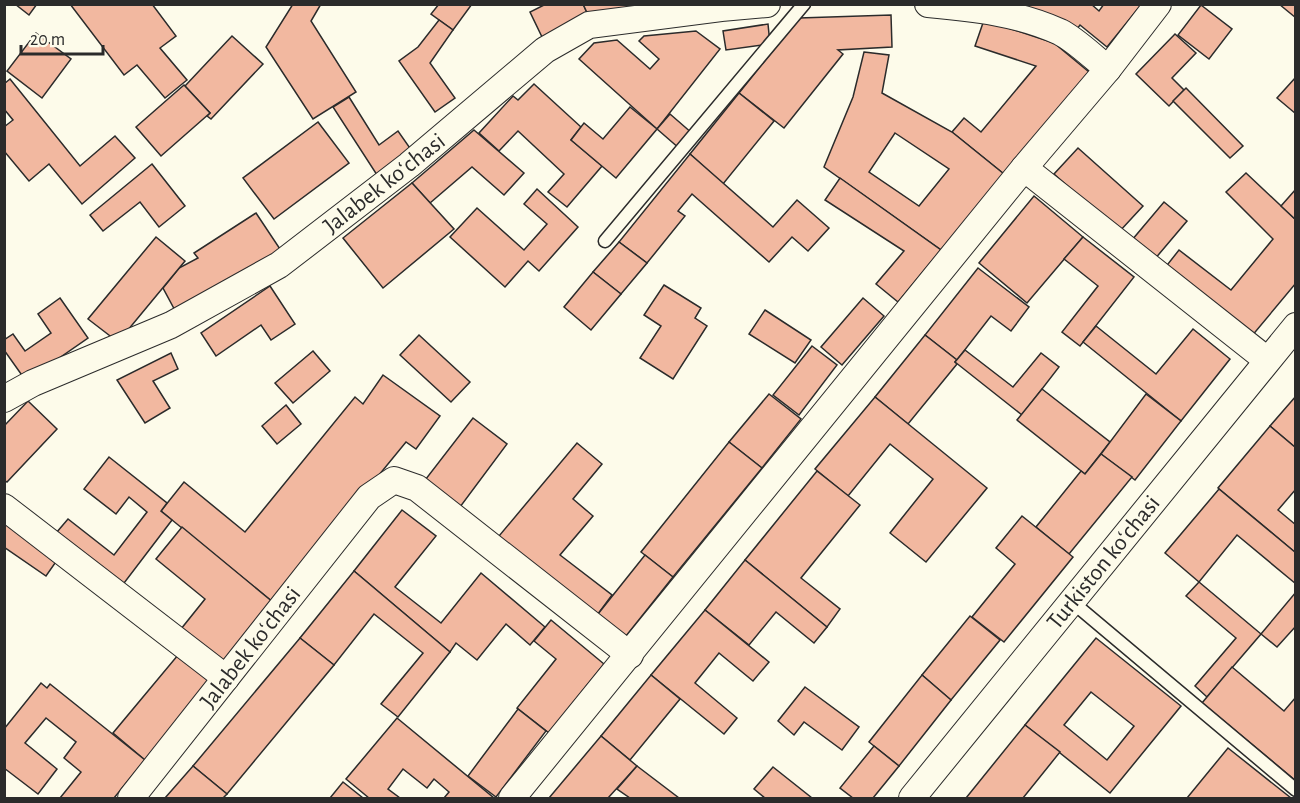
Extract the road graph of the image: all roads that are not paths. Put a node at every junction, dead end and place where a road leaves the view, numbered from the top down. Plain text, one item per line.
1 (767, 4) edge
2 (804, 4) edge
3 (928, 4) edge
4 (1158, 4) edge
5 (1108, 69) junction
6 (1024, 168) junction
7 (605, 241) dead end
8 (1296, 326) edge
9 (1267, 360) junction
10 (4, 399) edge
11 (4, 507) edge
12 (1071, 601) junction
13 (630, 655) junction
14 (226, 678) junction
15 (1296, 790) edge
16 (131, 798) edge
17 (513, 798) edge
18 (912, 798) edge

1 - 10 street, Jalabek koʻchasi
2 - 7 lane
3 - 5 street
4 - 5 street
5 - 6 street
6 - 9 street
6 - 13 street
8 - 9 street, Turkiston koʻchasi
9 - 12 street, Turkiston koʻchasi
11 - 14 street
12 - 15 lane
12 - 18 street, Turkiston koʻchasi
13 - 14 street, Jalabek koʻchasi
13 - 17 street
14 - 16 street, Jalabek koʻchasi

